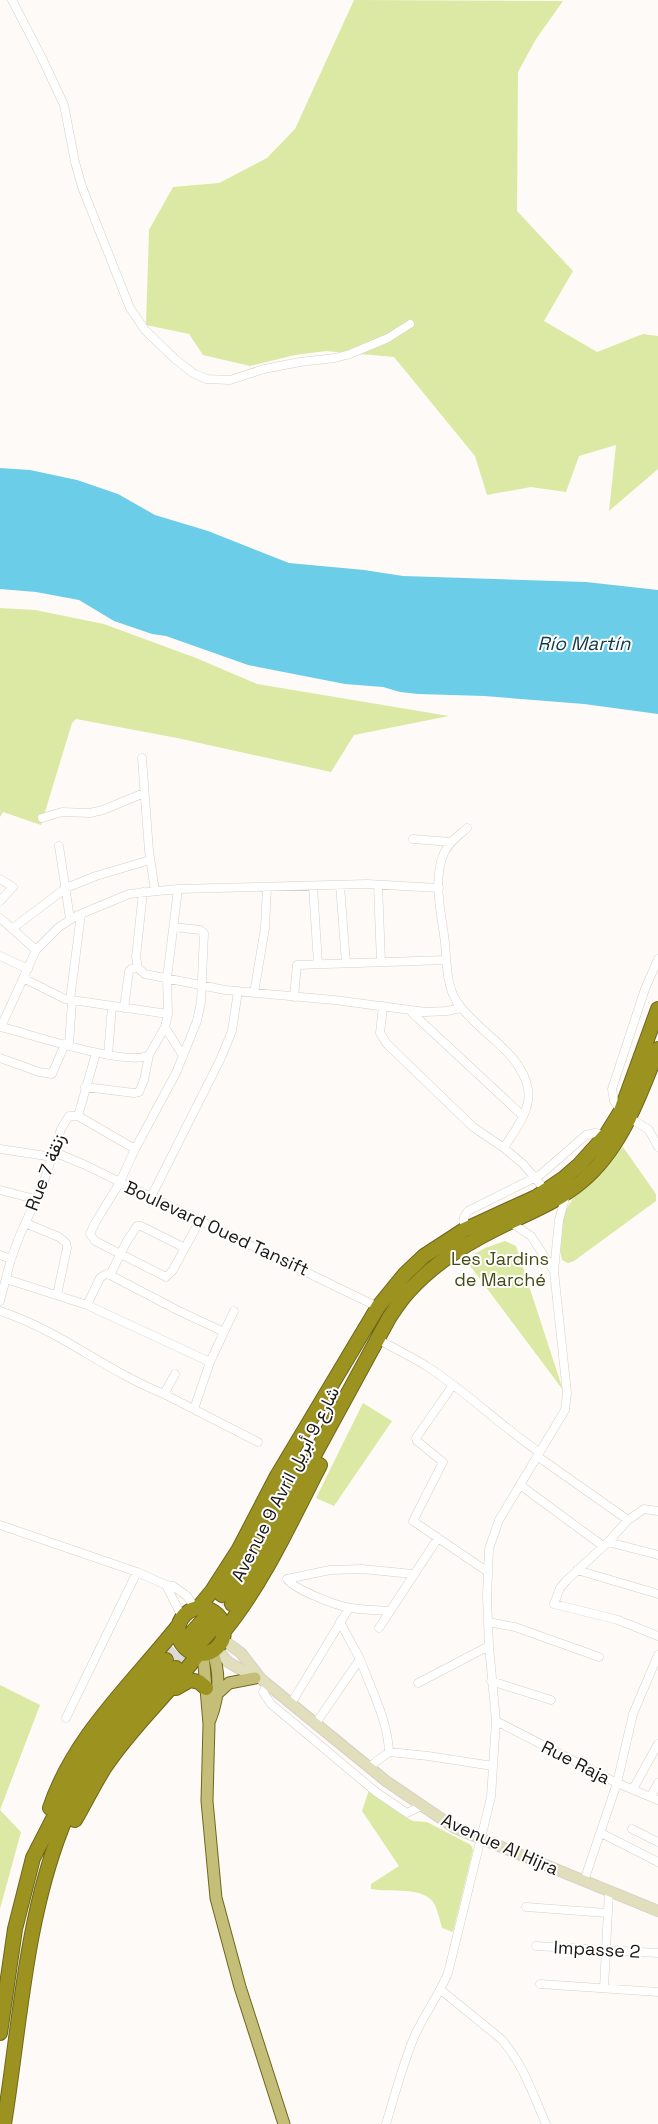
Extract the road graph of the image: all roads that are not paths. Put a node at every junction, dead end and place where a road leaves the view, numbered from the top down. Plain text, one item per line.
1 (12, 0) edge
2 (410, 324) dead end
3 (142, 758) dead end
4 (144, 793) junction
5 (42, 818) dead end
6 (467, 828) dead end
7 (413, 839) dead end
8 (451, 842) junction
9 (59, 846) dead end
10 (150, 860) junction
11 (0, 879) edge
12 (340, 885) junction
13 (378, 885) junction
14 (313, 886) junction
15 (267, 887) junction
16 (66, 888) junction
17 (439, 888) junction
18 (178, 889) junction
19 (155, 891) junction
20 (143, 892) junction
21 (0, 901) edge
22 (81, 914) junction
23 (0, 918) edge
24 (70, 919) junction
25 (174, 927) junction
26 (13, 928) junction
27 (36, 950) junction
28 (0, 956) edge
29 (658, 959) edge
30 (446, 960) junction
31 (381, 962) junction
32 (346, 963) junction
33 (318, 964) junction
34 (138, 968) junction
35 (28, 969) junction
36 (23, 978) junction
37 (168, 978) junction
38 (202, 986) junction
39 (238, 991) junction
40 (254, 993) junction
41 (294, 997) junction
42 (71, 1000) junction
43 (112, 1006) junction
44 (383, 1006) junction
45 (124, 1008) junction
46 (461, 1008) junction
47 (658, 1009) edge
48 (409, 1010) junction
49 (168, 1014) junction
50 (0, 1027) edge
51 (165, 1027) junction
52 (67, 1045) junction
53 (658, 1049) edge
54 (96, 1053) junction
55 (108, 1055) junction
56 (149, 1056) junction
57 (183, 1056) junction
58 (0, 1058) edge
59 (85, 1087) junction
60 (626, 1114) junction
61 (78, 1116) junction
62 (523, 1116) junction
63 (606, 1135) junction
64 (658, 1147) edge
65 (504, 1148) junction
66 (0, 1149) edge
67 (135, 1149) junction
68 (53, 1155) junction
69 (536, 1177) junction
70 (120, 1182) junction
71 (0, 1190) edge
72 (572, 1190) junction
73 (546, 1191) junction
74 (151, 1196) junction
75 (35, 1199) junction
76 (511, 1216) junction
77 (200, 1220) junction
78 (25, 1223) junction
79 (464, 1230) junction
80 (185, 1248) junction
81 (120, 1254) junction
82 (0, 1255) edge
83 (11, 1259) junction
84 (554, 1271) junction
85 (110, 1275) junction
86 (6, 1279) junction
87 (57, 1295) junction
88 (0, 1298) edge
89 (87, 1305) junction
90 (378, 1307) junction
91 (0, 1311) edge
92 (234, 1311) dead end
93 (224, 1332) junction
94 (375, 1344) junction
95 (346, 1359) junction
96 (210, 1362) junction
97 (175, 1374) dead end
98 (452, 1385) junction
99 (164, 1394) junction
100 (194, 1409) junction
101 (258, 1442) dead end
102 (538, 1454) junction
103 (520, 1485) junction
104 (658, 1511) edge
105 (628, 1520) junction
106 (0, 1525) edge
107 (438, 1538) junction
108 (605, 1544) junction
109 (658, 1555) edge
110 (577, 1570) junction
111 (137, 1572) junction
112 (488, 1572) junction
113 (413, 1574) junction
114 (166, 1585) junction
115 (658, 1594) edge
116 (349, 1608) junction
117 (390, 1611) junction
118 (180, 1622) junction
119 (340, 1622) junction
120 (488, 1622) junction
121 (379, 1628) dead end
122 (206, 1635) junction
123 (658, 1636) edge
124 (489, 1646) junction
125 (658, 1655) edge
126 (599, 1657) dead end
127 (360, 1659) junction
128 (261, 1680) junction
129 (491, 1681) junction
130 (418, 1683) dead end
131 (212, 1691) junction
132 (161, 1698) junction
133 (551, 1700) dead end
134 (292, 1702) junction
135 (66, 1718) dead end
136 (496, 1721) junction
137 (316, 1723) junction
138 (658, 1744) edge
139 (343, 1745) junction
140 (389, 1752) junction
141 (334, 1757) junction
142 (493, 1766) junction
143 (369, 1767) junction
144 (386, 1780) junction
145 (617, 1782) junction
146 (658, 1784) edge
147 (632, 1789) junction
148 (376, 1792) junction
149 (654, 1798) edge
150 (421, 1806) junction
151 (632, 1829) dead end
152 (601, 1834) junction
153 (480, 1839) junction
154 (658, 1842) edge
155 (52, 1854) junction
156 (33, 1858) junction
157 (658, 1862) edge
158 (584, 1881) junction
159 (609, 1891) junction
160 (526, 1908) dead end
161 (658, 1911) edge
162 (608, 1913) junction
163 (536, 1946) dead end
164 (605, 1949) junction
165 (658, 1953) edge
166 (540, 1984) dead end
167 (604, 1988) junction
168 (441, 1990) junction
169 (658, 1992) edge
170 (0, 2032) edge
171 (4, 2124) edge
172 (284, 2124) edge
173 (386, 2124) edge
174 (546, 2124) edge

1 - 2 street
3 - 4 street
4 - 5 street
4 - 10 street
6 - 8 street
7 - 8 street
8 - 17 street
9 - 16 street
10 - 16 street
10 - 19 street
11 - 21 street
12 - 13 street
12 - 14 street
12 - 32 street
13 - 17 street
13 - 31 street
14 - 15 street
14 - 33 street
15 - 18 street
15 - 40 street
16 - 24 street
16 - 26 street
17 - 30 street
18 - 19 street
18 - 25 street
19 - 20 street
20 - 22 street
20 - 34 street
22 - 24 street
22 - 42 street
23 - 26 street
24 - 27 street
25 - 37 street
25 - 38 street
26 - 27 street
27 - 35 street
28 - 35 street
29 - 60 street
30 - 31 street
30 - 46 street
31 - 32 street
32 - 33 street
33 - 41 street
34 - 37 street
34 - 45 street
35 - 36 street
36 - 42 street
36 - 50 street
37 - 38 street
37 - 49 street
38 - 39 street
38 - 57 street
39 - 40 street
39 - 74 street
40 - 41 street
41 - 44 street
42 - 43 street
42 - 52 street
43 - 45 street
43 - 55 street
44 - 48 street
44 - 65 street
45 - 49 street
46 - 48 street
46 - 62 street
47 - 60 highway
48 - 62 street
49 - 51 street
50 - 52 street
51 - 56 street
51 - 57 street
52 - 54 street
52 - 58 street
53 - 60 highway
54 - 55 street
54 - 59 street, Rue 7 زنقة
55 - 56 street
56 - 59 street
57 - 67 street
59 - 61 street, Rue 7 زنقة
60 - 63 highway
60 - 64 street
60 - 72 highway
61 - 67 street
61 - 68 street, Rue 7 زنقة
62 - 65 street
63 - 69 street
63 - 73 highway
65 - 69 street
66 - 68 street, Boulevard Oued Tansift
67 - 70 street
68 - 70 street, Boulevard Oued Tansift
68 - 75 street, Rue 7 زنقة
69 - 73 street
69 - 79 street
70 - 74 street, Boulevard Oued Tansift
70 - 81 street
71 - 75 street
72 - 76 highway
72 - 84 street
73 - 76 highway
74 - 77 street, Boulevard Oued Tansift
75 - 78 street, Rue 7 زنقة
76 - 79 highway, Avenue 9 Avril شارع 9 أبريل
76 - 84 street
76 - 94 highway, Avenue 9 Avril شارع 9 أبريل
77 - 80 street
77 - 90 street, Boulevard Oued Tansift
78 - 83 street, Rue 7 زنقة
78 - 87 street
79 - 90 highway, Avenue 9 Avril شارع 9 أبريل
80 - 81 street
80 - 81 street
81 - 85 street
82 - 83 street
83 - 86 street, Rue 7 زنقة
84 - 102 street
85 - 89 street
85 - 93 street
86 - 87 street
86 - 88 street, Rue 7 زنقة
87 - 89 street
89 - 96 street
90 - 95 highway, Avenue 9 Avril شارع 9 أبريل
91 - 99 street
92 - 93 street
93 - 96 street
94 - 95 highway, Avenue 9 Avril شارع 9 أبريل
94 - 98 street
94 - 122 highway, Avenue 9 Avril شارع 9 أبريل
95 - 122 highway, Avenue 9 Avril شارع 9 أبريل
96 - 100 street
97 - 99 street
98 - 102 street
98 - 107 street
99 - 100 street
100 - 101 street
102 - 103 street
102 - 105 street
103 - 108 street
103 - 112 street
104 - 105 street
105 - 108 street
106 - 111 street
107 - 112 street
107 - 113 street
108 - 109 street
108 - 110 street
110 - 115 street
110 - 123 street
111 - 114 street
111 - 135 street
112 - 120 street
113 - 116 street
113 - 117 street
114 - 118 street
114 - 122 street
116 - 117 street
116 - 119 street
117 - 121 street
118 - 122 highway, Avenue 9 Avril شارع 9 أبريل
118 - 122 highway
118 - 156 highway, Avenue 9 Avril شارع 9 أبريل
119 - 127 street
119 - 134 street
120 - 124 street
120 - 126 street
122 - 128 street, Avenue Al Hijra
122 - 128 street, Avenue Al Hijra
122 - 131 main road
122 - 132 highway, Avenue 9 Avril شارع 9 أبريل
124 - 129 street
124 - 130 street
125 - 145 street
127 - 137 street
127 - 140 street
128 - 131 main road
128 - 134 street, Avenue Al Hijra
128 - 141 street
129 - 133 street
129 - 136 street
131 - 132 highway
131 - 172 main road
132 - 155 highway, Avenue 9 Avril شارع 9 أبريل
134 - 137 street, Avenue Al Hijra
136 - 142 street
136 - 145 street, Rue Raja
137 - 139 street, Avenue Al Hijra
138 - 147 street
139 - 141 street
139 - 143 street, Avenue Al Hijra
140 - 142 street
140 - 143 street
141 - 148 street
142 - 153 street
143 - 144 street, Avenue Al Hijra
144 - 148 street
144 - 150 street, Avenue Al Hijra
145 - 147 street, Rue Raja
145 - 152 street
146 - 149 street
147 - 149 street, Rue Raja
148 - 150 street
150 - 153 street, Avenue Al Hijra
151 - 154 street
152 - 157 street
152 - 158 street
153 - 158 street, Avenue Al Hijra
153 - 168 street
155 - 156 highway, Avenue 9 Avril شارع 9 أبريل
155 - 171 highway, Avenue 9 Avril شارع 9 أبريل
156 - 170 highway, Avenue 9 Avril شارع 9 أبريل
158 - 159 street, Avenue Al Hijra
159 - 161 street, Avenue Al Hijra
159 - 162 street
160 - 162 street
162 - 164 street
163 - 164 street, Impasse 2
164 - 165 street, Impasse 2
164 - 167 street
166 - 167 street
167 - 169 street
168 - 173 street
168 - 174 street

